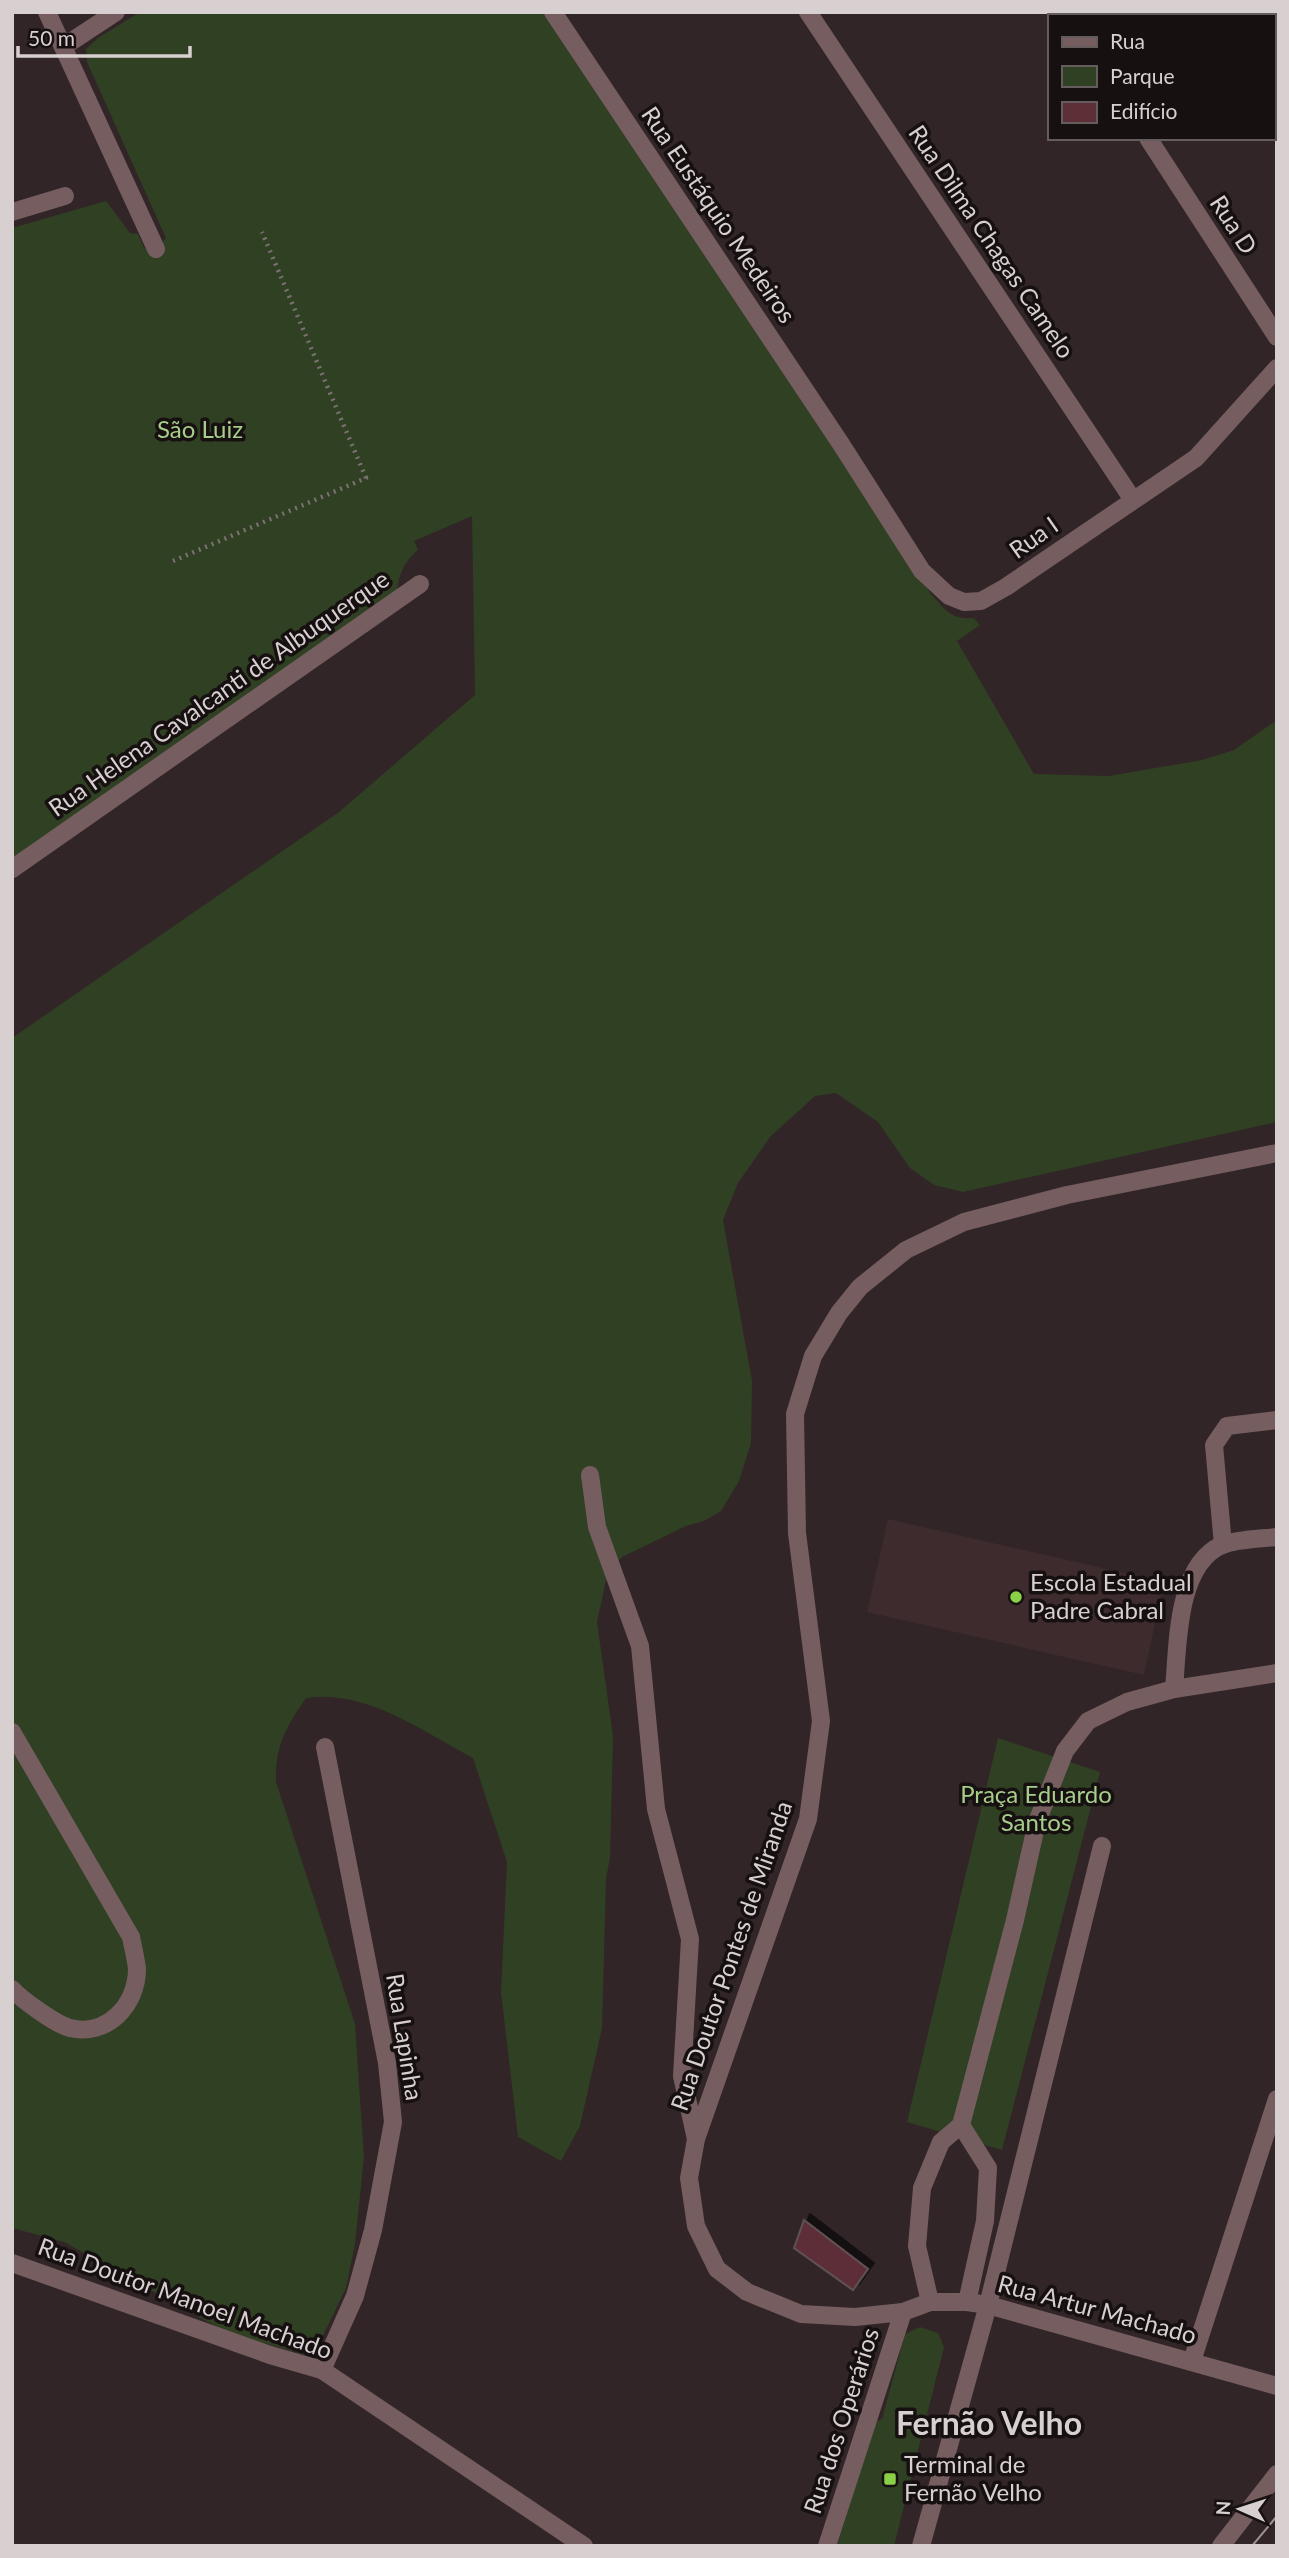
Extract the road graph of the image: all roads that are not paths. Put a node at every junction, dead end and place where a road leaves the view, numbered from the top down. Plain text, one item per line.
1 (47, 12) edge
2 (116, 12) edge
3 (554, 12) edge
4 (808, 12) edge
5 (63, 47) junction
6 (1149, 140) edge
7 (65, 196) dead end
8 (12, 212) edge
9 (156, 249) dead end
10 (1277, 337) edge
11 (1277, 368) edge
12 (841, 444) joint
13 (1133, 500) junction
14 (420, 584) dead end
15 (12, 869) edge
16 (1277, 1153) edge
17 (1277, 1420) edge
18 (590, 1475) dead end
19 (1277, 1537) edge
20 (1223, 1545) junction
21 (1277, 1673) edge
22 (1174, 1689) junction
23 (12, 1732) edge
24 (324, 1747) dead end
25 (1102, 1846) dead end
26 (12, 1989) edge
27 (1277, 2099) edge
28 (961, 2125) junction
29 (696, 2139) junction
30 (12, 2263) edge
31 (930, 2302) junction
32 (967, 2302) junction
33 (988, 2305) junction
34 (904, 2312) junction
35 (1192, 2361) junction
36 (322, 2370) junction
37 (1277, 2386) edge
38 (1277, 2474) edge
39 (584, 2546) edge
40 (827, 2546) edge
41 (921, 2546) edge
42 (1221, 2546) edge

1 - 5 street
2 - 5 street
3 - 12 street, Rua Eustáquio Medeiros
4 - 13 street, Rua Dilma Chagas Camelo
5 - 9 street
6 - 10 street, Rua D
7 - 8 street
11 - 13 street, Rua I
12 - 13 street, Rua I
14 - 15 street, Rua Helena Cavalcanti de Albuquerque
16 - 29 street, Rua Doutor Pontes de Miranda
17 - 20 street
18 - 29 street, Rua Doutor Pontes de Miranda
19 - 20 street
20 - 22 street
21 - 22 street
22 - 28 street
23 - 26 street
24 - 36 street, Rua Lapinha
25 - 33 street
27 - 35 street
28 - 31 street
28 - 32 street
29 - 34 street, Rua Doutor Pontes de Miranda
30 - 36 street, Rua Doutor Manoel Machado
31 - 32 street, Rua Artur Machado
31 - 34 street, Rua Artur Machado
32 - 33 street, Rua Artur Machado
33 - 35 street, Rua Artur Machado
33 - 41 street
34 - 40 street, Rua dos Operários
35 - 37 street, Rua Artur Machado
36 - 39 street, Rua Doutor Manoel Machado
38 - 42 street

